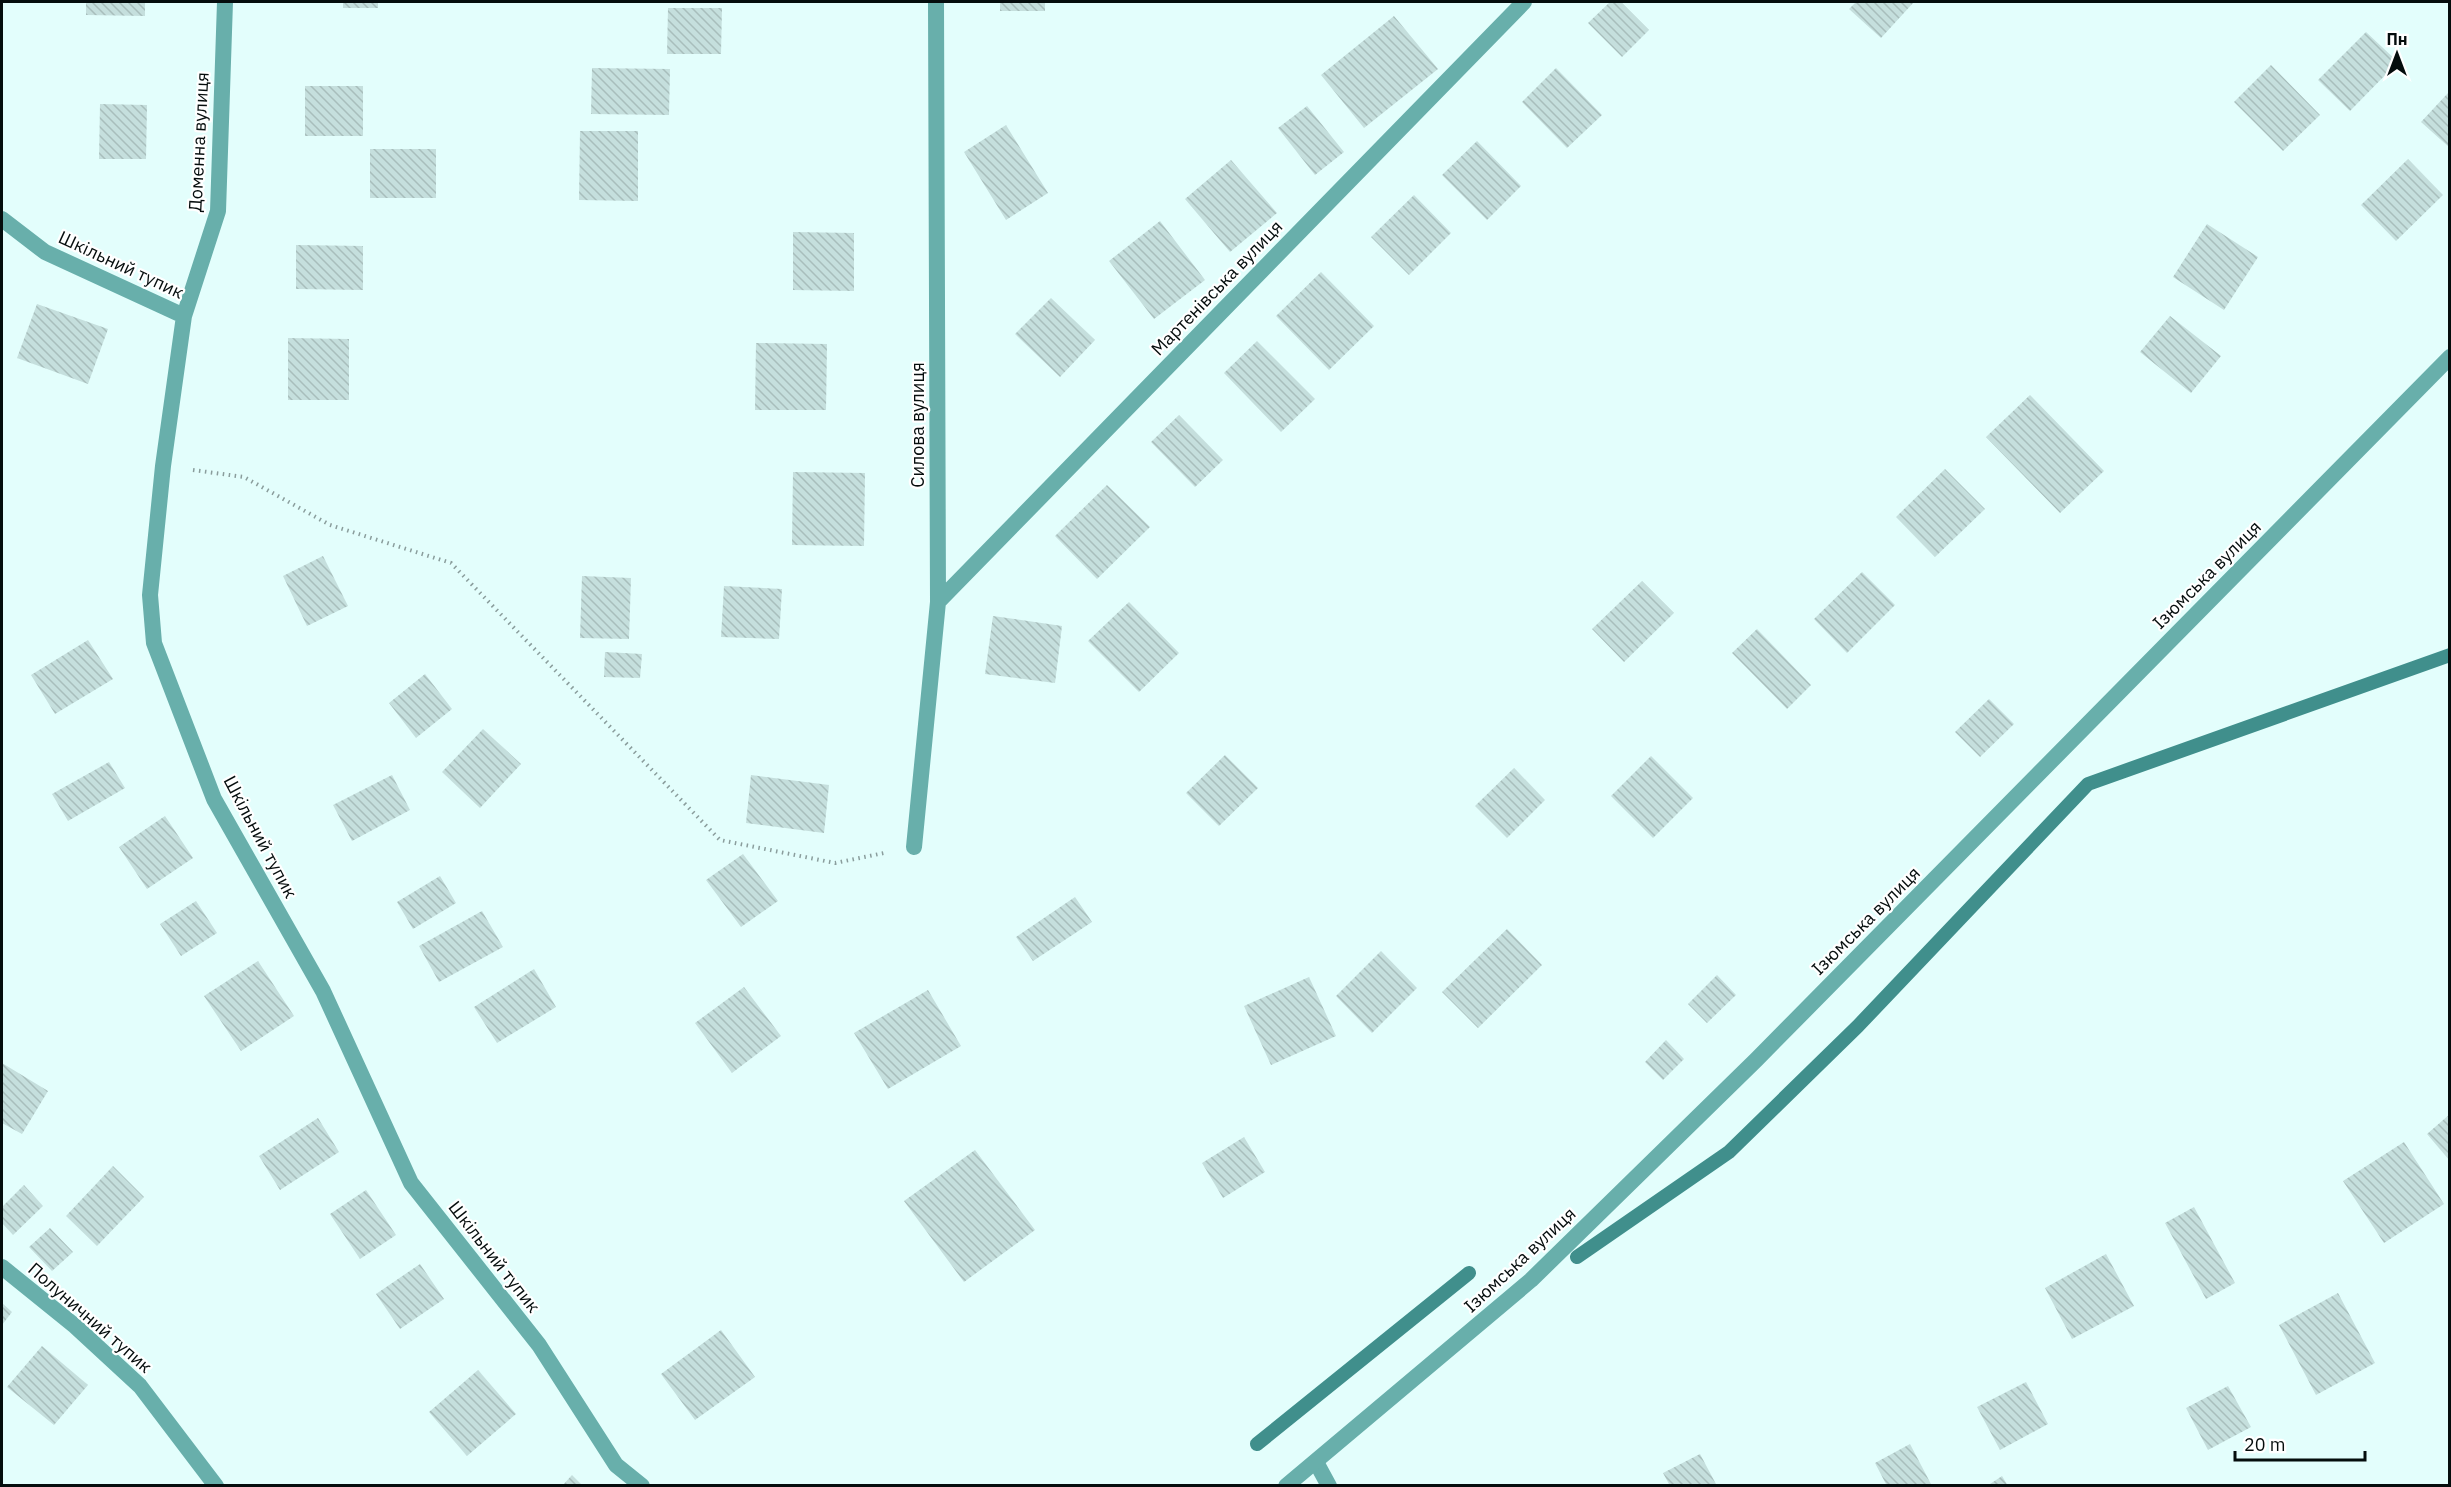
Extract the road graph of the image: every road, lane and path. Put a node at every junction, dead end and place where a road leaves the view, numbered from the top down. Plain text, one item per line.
1 (225, 2) edge
2 (936, 2) edge
3 (1524, 2) edge
4 (2, 219) edge
5 (184, 316) junction
6 (2450, 357) edge
7 (163, 466) junction
8 (938, 602) junction
9 (914, 847) joint
10 (2, 1267) edge
11 (1316, 1462) junction
12 (216, 1485) edge
13 (642, 1485) edge
14 (1286, 1485) edge
15 (1329, 1485) edge

1 - 5 street, Доменна вулиця
2 - 8 street, Силова вулиця
3 - 8 street, Мартенівська вулиця
4 - 5 street, Шкільний тупик
5 - 7 street, Шкільний тупик
6 - 11 street, Ізюмська вулиця
7 - 9 path
7 - 13 street, Шкільний тупик
8 - 9 street, Силова вулиця
10 - 12 street, Полуничний тупик
11 - 14 street, Ізюмська вулиця
11 - 15 street

